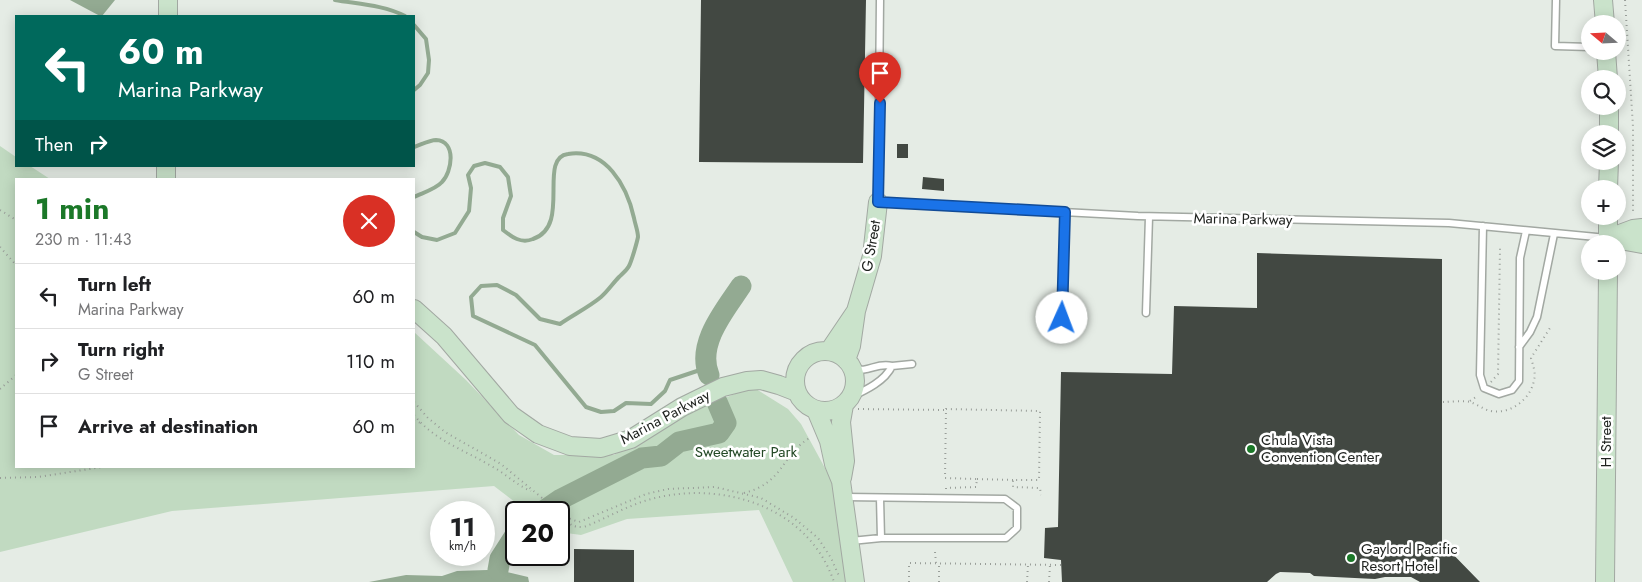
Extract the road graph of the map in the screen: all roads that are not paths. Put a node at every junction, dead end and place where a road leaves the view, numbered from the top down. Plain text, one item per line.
1 (168, 0) edge
2 (880, 0) edge
3 (1556, 0) edge
4 (1603, 0) edge
5 (168, 15) edge
6 (1604, 15) edge
7 (1581, 47) edge
8 (878, 202) junction
9 (1065, 212) junction
10 (1149, 216) junction
11 (1483, 226) junction
12 (1526, 230) junction
13 (1554, 234) junction
14 (1639, 234) edge
15 (1581, 237) edge
16 (1626, 237) edge
17 (1608, 280) edge
18 (415, 310) edge
19 (856, 311) junction
20 (1146, 313) dead end
21 (1062, 318) dead end
22 (1518, 348) junction
23 (829, 351) junction
24 (849, 364) junction
25 (912, 364) dead end
26 (892, 366) junction
27 (798, 369) junction
28 (760, 380) junction
29 (797, 392) junction
30 (850, 403) junction
31 (816, 410) junction
32 (842, 489) junction
33 (880, 498) junction
34 (881, 538) junction
35 (850, 541) junction
36 (855, 582) edge
37 (1605, 582) edge

1 - 5 street
2 - 8 lane, G Street
3 - 7 lane
4 - 6 street
8 - 9 lane, Marina Parkway
8 - 19 street, G Street
9 - 10 lane, Marina Parkway
9 - 21 lane
10 - 11 lane, Marina Parkway
10 - 20 lane
11 - 12 lane, Marina Parkway
11 - 22 lane
12 - 13 lane, Marina Parkway
12 - 22 lane
13 - 15 lane, Marina Parkway
13 - 22 lane
14 - 16 street, Marina Parkway
17 - 37 street, H Street
18 - 28 street, Marina Parkway
19 - 23 street, G Street
19 - 24 street, G Street
23 - 24 street
23 - 27 street
24 - 26 lane
24 - 30 street
25 - 26 lane
26 - 30 lane
27 - 28 street, Marina Parkway
27 - 29 street
28 - 29 street, Marina Parkway
29 - 31 street
30 - 31 street
30 - 32 street
31 - 32 street
32 - 33 lane
32 - 35 street
33 - 34 lane
33 - 34 lane
34 - 35 lane
35 - 36 street

